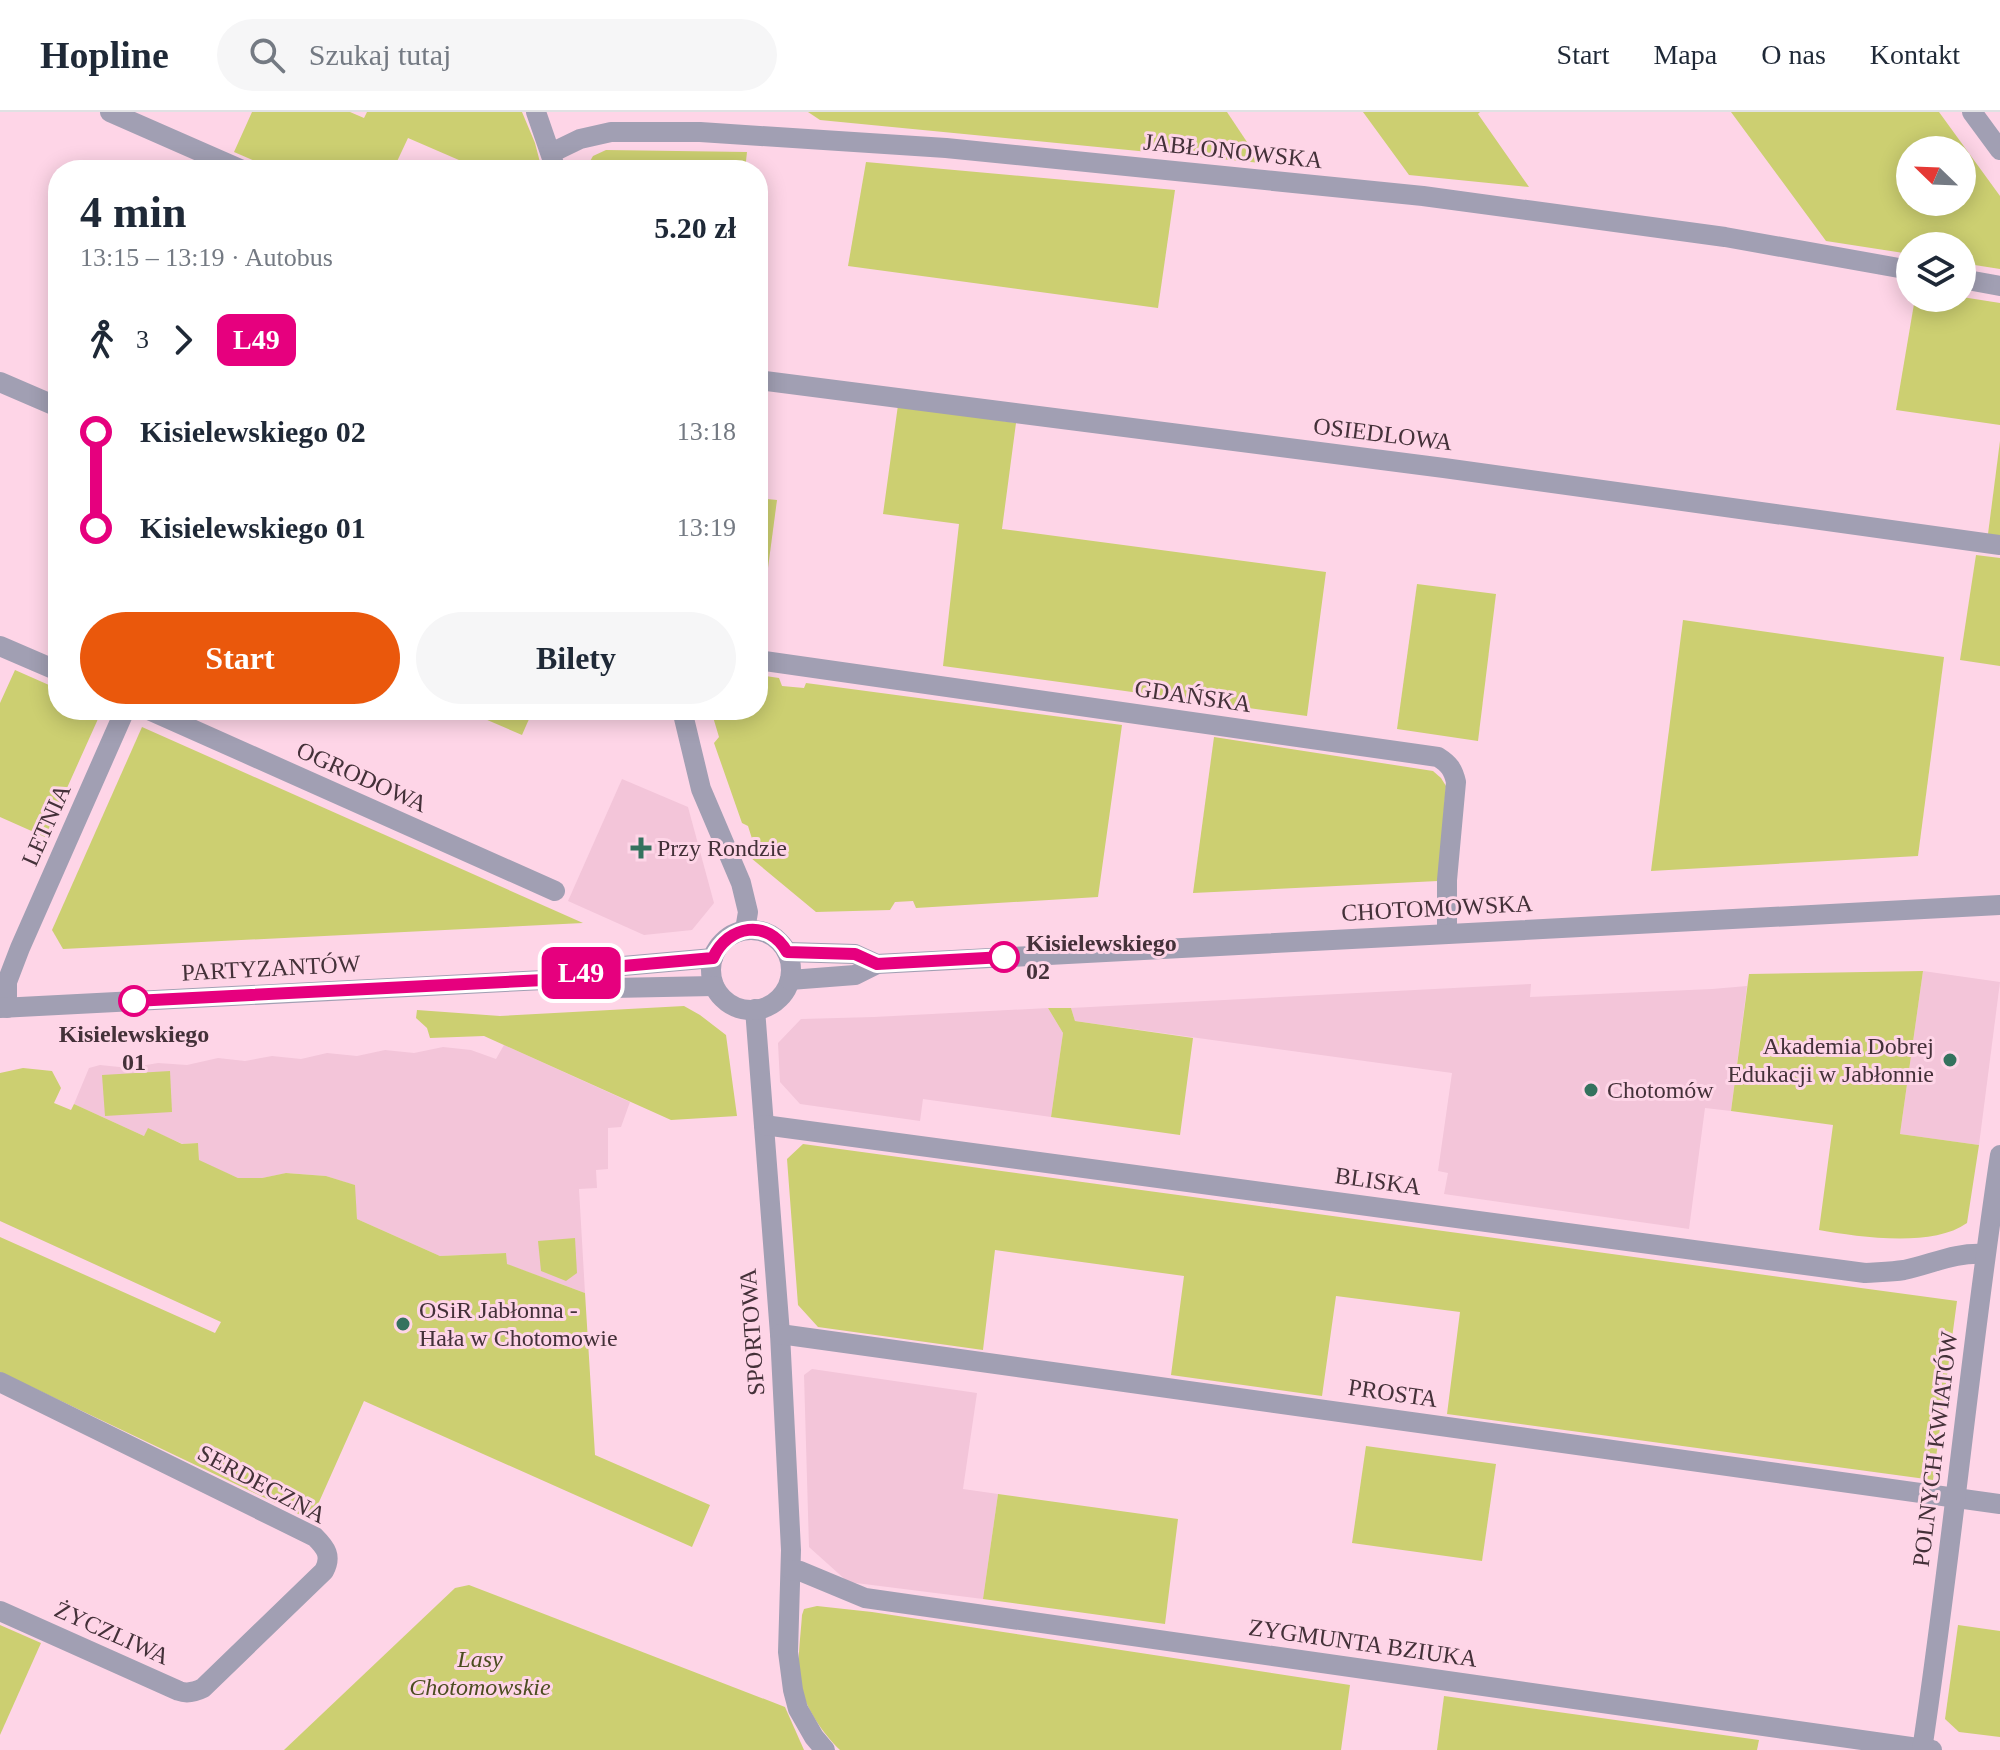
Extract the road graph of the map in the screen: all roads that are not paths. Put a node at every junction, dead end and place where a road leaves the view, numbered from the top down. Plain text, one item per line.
1 (110, 112) edge
2 (536, 112) edge
3 (1972, 112) edge
4 (2000, 150) edge
5 (219, 160) edge
6 (552, 160) edge
7 (555, 160) edge
8 (1896, 268) edge
9 (1976, 282) edge
10 (2000, 286) edge
11 (768, 381) edge
12 (0, 382) edge
13 (48, 403) edge
14 (2000, 545) edge
15 (0, 646) edge
16 (768, 661) edge
17 (48, 667) edge
18 (120, 720) edge
19 (171, 720) edge
20 (684, 720) edge
21 (555, 891) dead end
22 (2000, 905) edge
23 (745, 930) junction
24 (1447, 933) junction
25 (10, 948) edge
26 (787, 952) junction
27 (713, 958) junction
28 (877, 964) junction
29 (544, 980) junction
30 (790, 980) junction
31 (714, 986) junction
32 (4, 1008) edge
33 (755, 1009) junction
34 (764, 1125) junction
35 (2000, 1155) edge
36 (1985, 1254) junction
37 (1991, 1284) edge
38 (780, 1334) junction
39 (0, 1382) edge
40 (1957, 1498) junction
41 (2000, 1504) edge
42 (791, 1570) junction
43 (0, 1611) edge
44 (203, 1688) joint
45 (825, 1750) edge
46 (1926, 1750) edge

1 - 5 street
2 - 6 street
3 - 4 street
7 - 8 street, JABŁONOWSKA
9 - 10 street
11 - 14 street, OSIEDLOWA
12 - 13 street
15 - 17 street
16 - 24 street, GDAŃSKA
18 - 25 street, LETNIA
19 - 21 street, OGRODOWA
20 - 23 street
22 - 24 street, CHOTOMOWSKA
23 - 26 street
23 - 27 street
24 - 28 street, CHOTOMOWSKA
25 - 32 street, LETNIA
26 - 28 street
26 - 30 street
27 - 29 street
27 - 31 street
28 - 30 street
29 - 31 street
29 - 32 street, PARTYZANTÓW
30 - 33 street
31 - 33 street
33 - 34 street, SPORTOWA
34 - 36 street, BLISKA
34 - 38 street, SPORTOWA
35 - 36 street, POLNYCH KWIATÓW
36 - 37 street, POLNYCH KWIATÓW
37 - 40 street, POLNYCH KWIATÓW
38 - 40 street, PROSTA
38 - 42 street, SPORTOWA
39 - 44 street, SERDECZNA
40 - 41 street, PROSTA
40 - 46 street, POLNYCH KWIATÓW
42 - 45 street, SPORTOWA
42 - 46 street, ZYGMUNTA BZIUKA
43 - 44 street, ŻYCZLIWA

